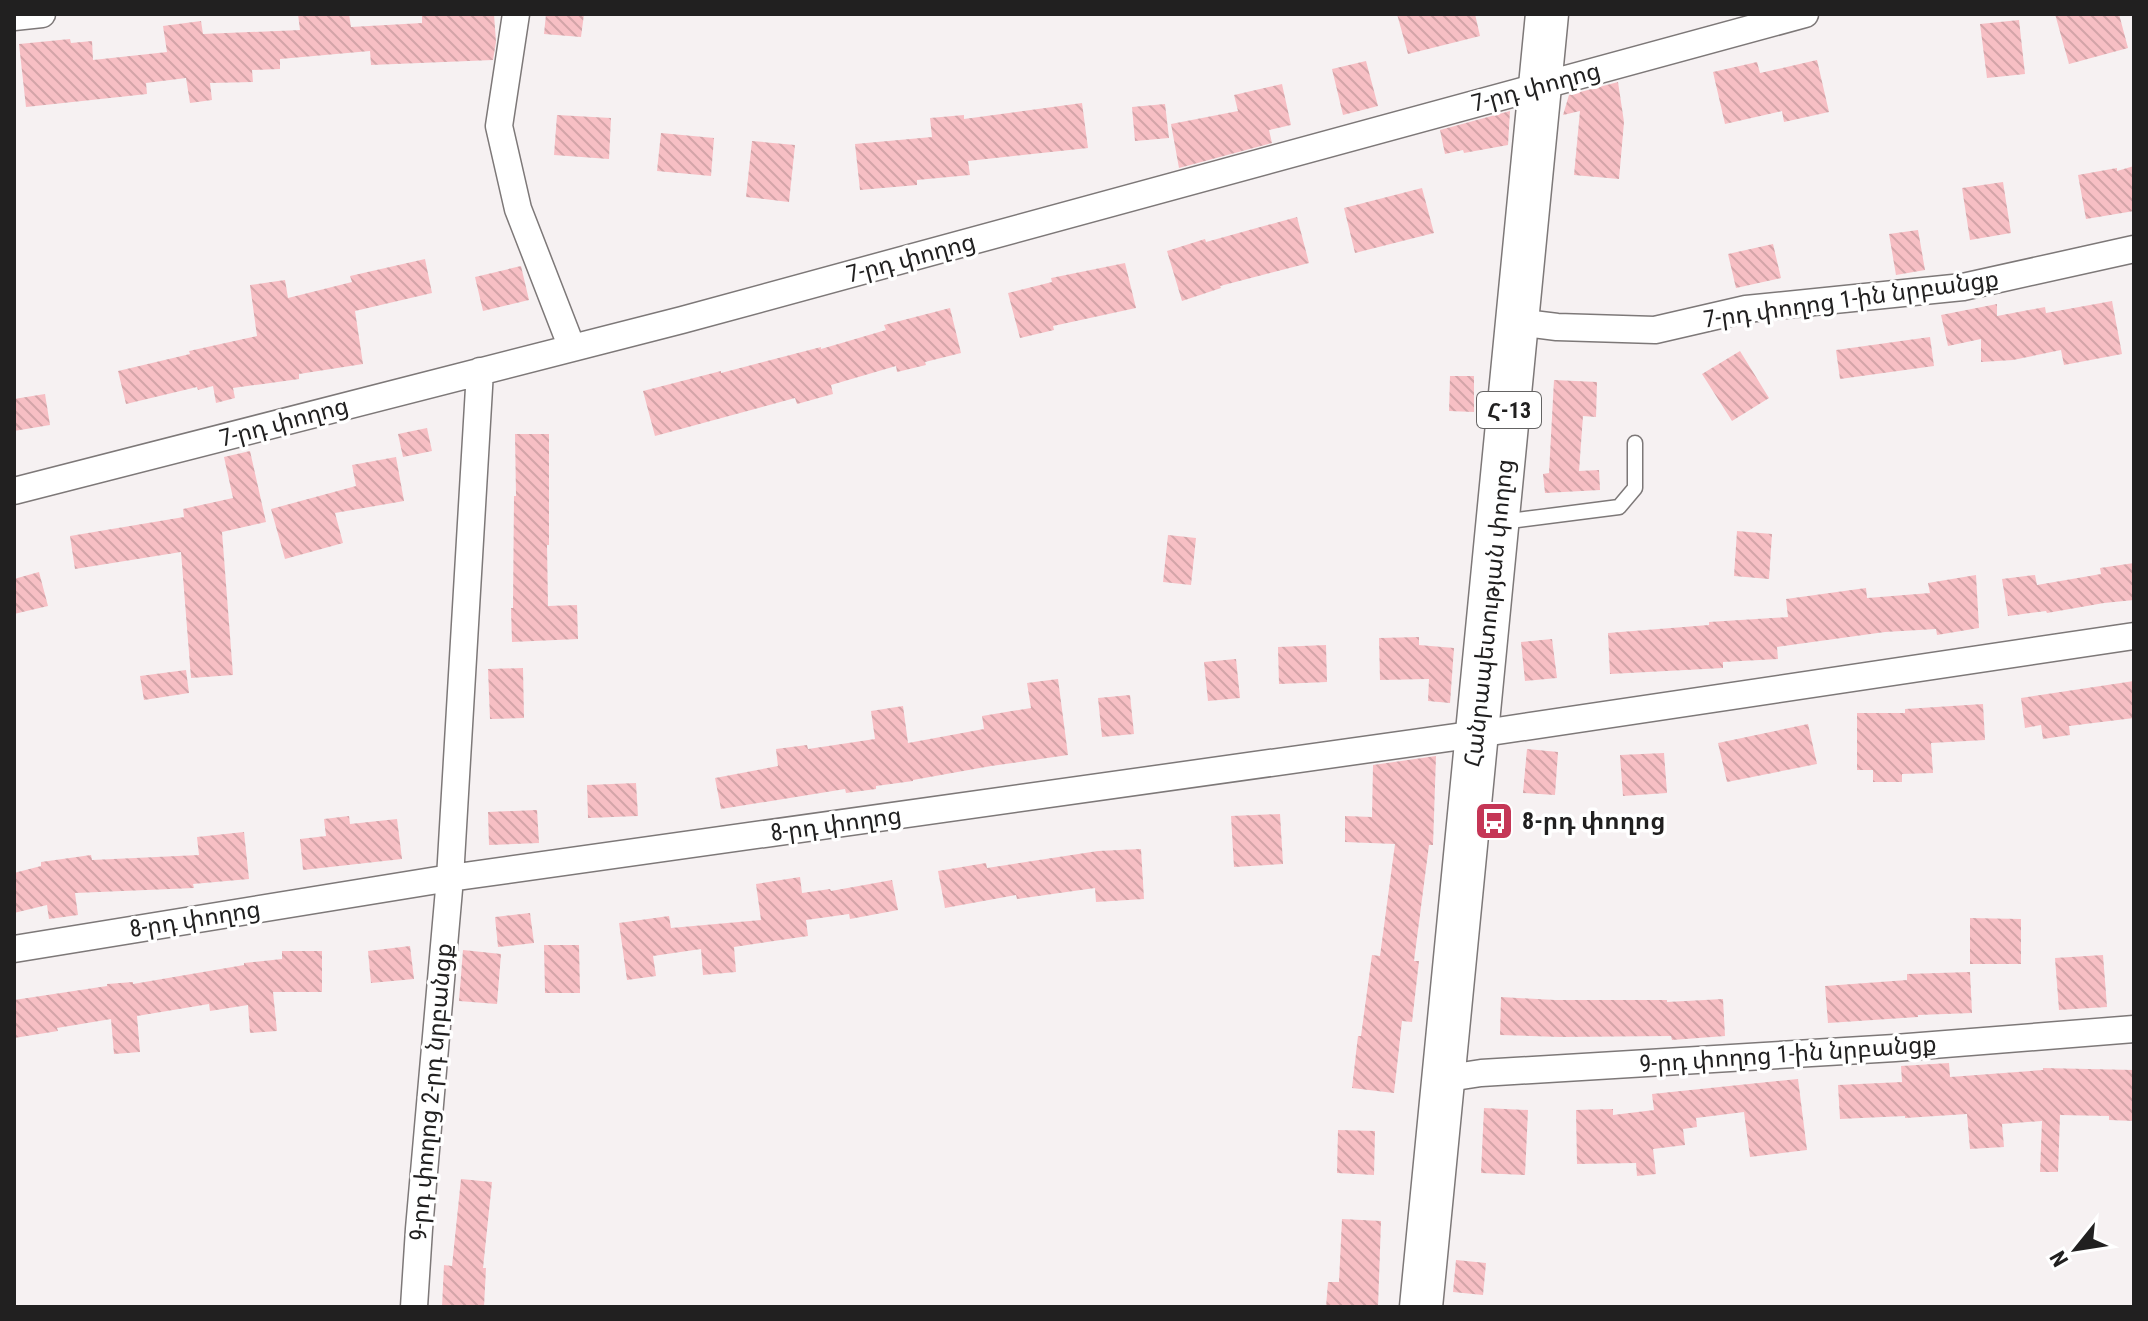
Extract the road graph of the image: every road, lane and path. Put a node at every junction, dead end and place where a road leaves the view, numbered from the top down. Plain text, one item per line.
1 (42, 14) edge
2 (516, 14) edge
3 (1547, 14) edge
4 (1805, 14) edge
5 (14, 17) edge
6 (1542, 85) junction
7 (2134, 249) edge
8 (1518, 322) junction
9 (572, 348) junction
10 (480, 371) junction
11 (1635, 443) dead end
12 (14, 491) edge
13 (1498, 522) junction
14 (2134, 636) edge
15 (1477, 734) junction
16 (450, 878) junction
17 (14, 949) edge
18 (2134, 1029) edge
19 (1442, 1079) junction
20 (414, 1307) edge
21 (1421, 1307) edge

1 - 5 street
2 - 9 street
3 - 6 main road, Հանրապետության փողոց / Հ-13
4 - 6 street, 7-րդ փողոց
6 - 8 main road, Հանրապետության փողոց / Հ-13
6 - 9 street, 7-րդ փողոց
7 - 8 street, 7-րդ փողոց 1-ին նրբանցք
8 - 13 main road, Հանրապետության փողոց / Հ-13
9 - 10 street, 7-րդ փողոց
10 - 12 street, 7-րդ փողոց
10 - 16 street, 9-րդ փողոց 2-րդ նրբանցք
11 - 13 lane
13 - 15 main road, Հանրապետության փողոց / Հ-13
14 - 15 street, 8-րդ փողոց
15 - 16 street, 8-րդ փողոց
15 - 19 main road, Հանրապետության փողոց / Հ-13
16 - 17 street, 8-րդ փողոց
16 - 20 street, 9-րդ փողոց 2-րդ նրբանցք
18 - 19 street, 9-րդ փողոց 1-ին նրբանցք
19 - 21 main road, Հանրապետության փողոց / Հ-13

